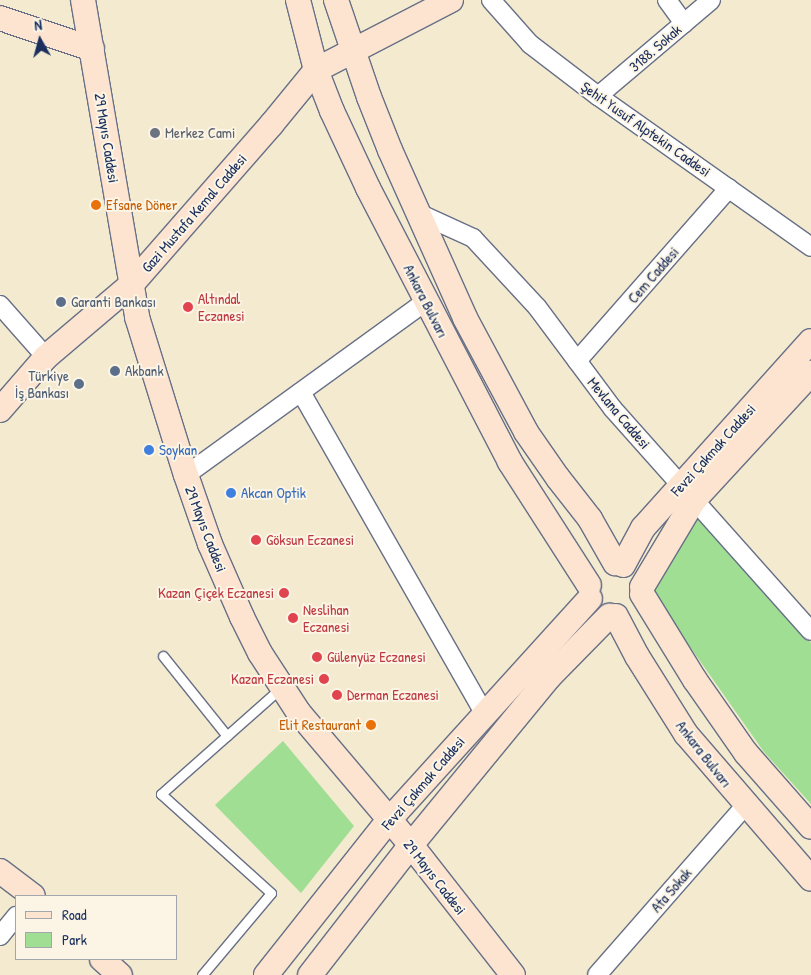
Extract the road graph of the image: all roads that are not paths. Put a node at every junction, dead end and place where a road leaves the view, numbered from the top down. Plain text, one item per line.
1 (82, 0) edge
2 (298, 0) edge
3 (336, 0) edge
4 (451, 0) edge
5 (491, 0) edge
6 (667, 0) edge
7 (711, 0) edge
8 (0, 18) edge
9 (684, 23) junction
10 (92, 49) junction
11 (352, 51) junction
12 (316, 70) junction
13 (598, 96) junction
14 (729, 188) junction
15 (416, 212) junction
16 (811, 247) edge
17 (131, 285) junction
18 (426, 301) junction
19 (0, 305) edge
20 (811, 341) edge
21 (46, 357) junction
22 (577, 361) junction
23 (811, 373) edge
24 (301, 392) junction
25 (0, 410) edge
26 (186, 475) junction
27 (688, 492) junction
28 (619, 564) junction
29 (642, 591) junction
30 (589, 592) junction
31 (613, 616) junction
32 (811, 631) edge
33 (163, 656) dead end
34 (281, 688) junction
35 (484, 714) junction
36 (227, 736) junction
37 (746, 805) junction
38 (389, 820) junction
39 (811, 826) edge
40 (411, 846) junction
41 (0, 871) edge
42 (811, 879) edge
43 (31, 895) edge
44 (15, 917) edge
45 (0, 936) edge
46 (103, 960) edge
47 (120, 975) edge
48 (202, 975) edge
49 (266, 975) edge
50 (310, 975) edge
51 (513, 975) edge
52 (597, 975) edge

1 - 10 main road, 29 Mayıs Caddesi
2 - 12 main road, Ankara Bulvarı
3 - 11 main road, Ankara Bulvarı
4 - 11 main road
5 - 13 street, Şehit Yusuf Alptekin Caddesi
6 - 9 street
7 - 9 street, 3188. Sokak
8 - 10 main road
9 - 13 street, 3188. Sokak
10 - 17 main road, 29 Mayıs Caddesi
11 - 12 main road
11 - 15 main road, Ankara Bulvarı
12 - 17 main road, Gazi Mustafa Kemal Caddesi
12 - 18 main road, Ankara Bulvarı
13 - 14 street, Şehit Yusuf Alptekin Caddesi
14 - 16 street, Şehit Yusuf Alptekin Caddesi
14 - 22 street, Cem Caddesi
15 - 22 street, Mevlana Caddesi
15 - 28 main road, Ankara Bulvarı
17 - 21 main road, Gazi Mustafa Kemal Caddesi
17 - 26 main road, 29 Mayıs Caddesi
18 - 24 street
18 - 30 main road, Ankara Bulvarı
19 - 21 street
20 - 27 main road, Fevzi Çakmak Caddesi
21 - 25 main road, Gazi Mustafa Kemal Caddesi
22 - 27 street, Mevlana Caddesi
23 - 27 main road, Fevzi Çakmak Caddesi
24 - 26 street
24 - 35 street
26 - 34 main road, 29 Mayıs Caddesi
27 - 28 main road, Fevzi Çakmak Caddesi
27 - 29 main road, Fevzi Çakmak Caddesi
27 - 32 street, Mevlana Caddesi
28 - 29 main road
28 - 30 main road
29 - 31 main road
29 - 39 main road
30 - 31 main road
30 - 35 main road, Fevzi Çakmak Caddesi
31 - 37 main road, Ankara Bulvarı
31 - 40 main road, Fevzi Çakmak Caddesi
33 - 36 lane
34 - 36 lane
34 - 38 main road, 29 Mayıs Caddesi
35 - 38 main road, Fevzi Çakmak Caddesi
36 - 48 lane
37 - 42 main road, Ankara Bulvarı
37 - 52 street, Ata Sokak
38 - 40 main road, 29 Mayıs Caddesi
38 - 49 main road, Fevzi Çakmak Caddesi
40 - 50 main road, Fevzi Çakmak Caddesi
40 - 51 main road, 29 Mayıs Caddesi
41 - 43 main road
44 - 45 street
46 - 47 main road

